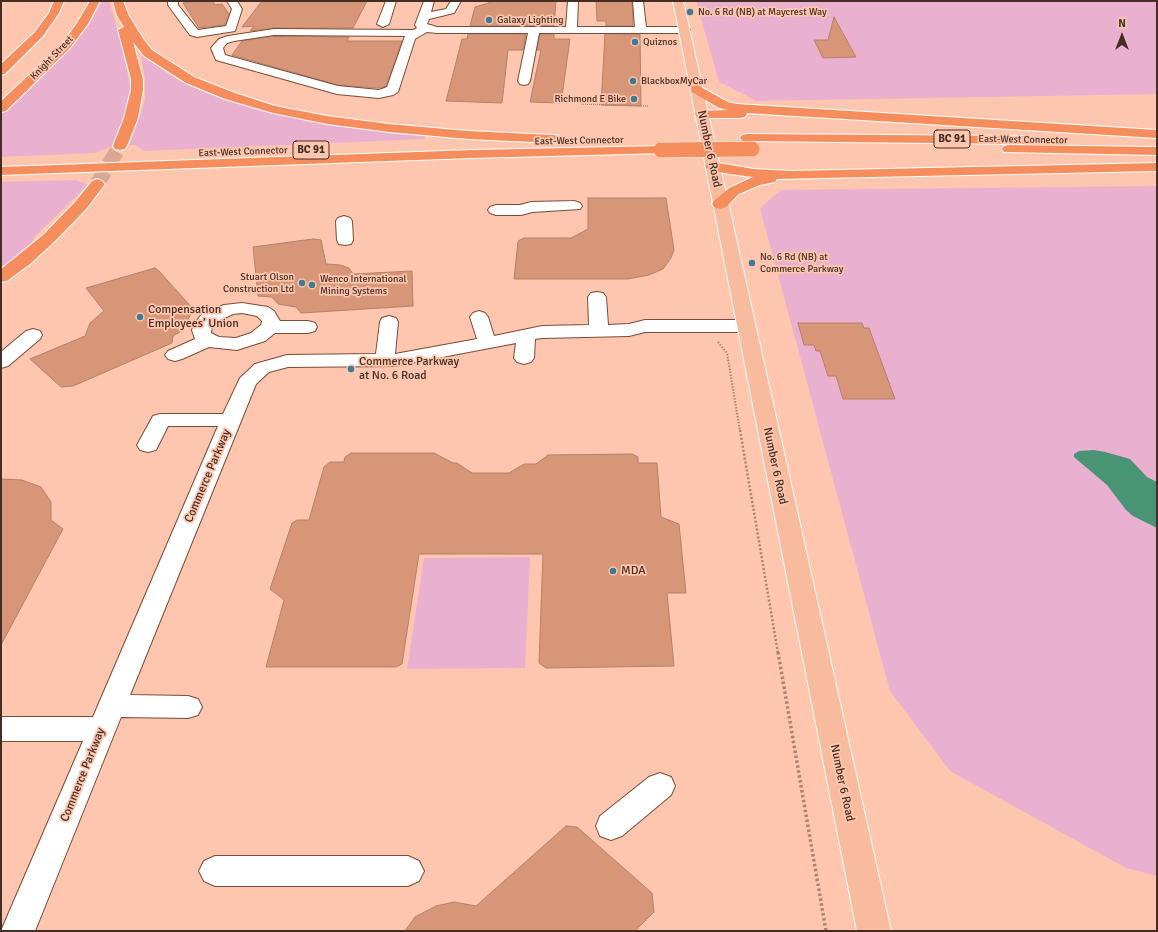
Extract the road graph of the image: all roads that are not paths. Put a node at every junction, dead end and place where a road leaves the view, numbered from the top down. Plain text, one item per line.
1 (58, 1) edge
2 (95, 1) edge
3 (118, 1) edge
4 (173, 1) edge
5 (232, 1) edge
6 (391, 1) edge
7 (429, 1) edge
8 (456, 1) edge
9 (573, 1) edge
10 (638, 1) edge
11 (678, 1) edge
12 (123, 16) junction
13 (277, 24) dead end
14 (383, 24) junction
15 (422, 25) junction
16 (534, 30) junction
17 (571, 30) junction
18 (641, 30) junction
19 (684, 30) junction
20 (7, 50) dead end
21 (1, 71) edge
22 (524, 81) dead end
23 (697, 89) junction
24 (1, 108) edge
25 (817, 113) junction
26 (702, 114) junction
27 (1157, 134) edge
28 (622, 140) junction
29 (1157, 142) edge
30 (750, 143) junction
31 (661, 145) junction
32 (120, 146) tunnel mouth
33 (1157, 151) edge
34 (472, 154) junction
35 (1, 162) edge
36 (712, 166) junction
37 (1157, 167) edge
38 (1, 171) edge
39 (791, 175) junction
40 (1, 179) edge
41 (97, 184) tunnel mouth
42 (720, 204) junction
43 (574, 209) dead end
44 (496, 210) dead end
45 (344, 221) dead end
46 (344, 240) dead end
47 (1, 277) edge
48 (597, 298) dead end
49 (479, 317) dead end
50 (389, 322) dead end
51 (270, 327) junction
52 (308, 327) dead end
53 (599, 330) junction
54 (747, 331) junction
55 (33, 335) dead end
56 (526, 335) junction
57 (208, 340) junction
58 (474, 349) junction
59 (175, 355) dead end
60 (524, 358) dead end
61 (385, 360) junction
62 (1, 362) edge
63 (232, 420) junction
64 (148, 444) dead end
65 (188, 706) dead end
66 (106, 718) junction
67 (1, 729) edge
68 (660, 786) dead end
69 (611, 826) dead end
70 (215, 871) dead end
71 (408, 871) dead end
72 (18, 931) edge
73 (874, 931) edge

1 - 20 highway
1 - 21 highway
2 - 24 highway, Knight Street
3 - 12 highway
4 - 5 street
6 - 14 street
7 - 15 street
8 - 15 street
9 - 17 street
10 - 18 street
11 - 19 main road, Number 6 Road
12 - 28 highway
12 - 32 highway
13 - 14 street
14 - 15 street
15 - 15 street
15 - 16 street
16 - 17 street
16 - 22 street
17 - 18 street
18 - 19 street
19 - 23 main road, Number 6 Road
23 - 25 highway
23 - 26 main road, Number 6 Road
25 - 26 highway
25 - 27 highway
26 - 36 main road, Number 6 Road
28 - 31 highway, East-West Connector / BC 91
28 - 35 highway, East-West Connector / BC 91
29 - 30 highway, East-West Connector / BC 91
30 - 31 highway, East-West Connector / BC 91, bridge
30 - 33 highway, East-West Connector / BC 91
31 - 34 highway, East-West Connector / BC 91
34 - 38 highway, East-West Connector / BC 91
34 - 40 highway
36 - 39 highway
36 - 42 main road, Number 6 Road
37 - 39 highway
39 - 42 highway
41 - 47 highway
42 - 54 main road, Number 6 Road
43 - 44 street
45 - 46 street
48 - 53 street
49 - 58 street
50 - 61 street
51 - 52 street
51 - 57 street
51 - 57 street
53 - 54 street, Commerce Parkway
53 - 56 street, Commerce Parkway
54 - 73 main road, Number 6 Road
55 - 62 street
56 - 58 street, Commerce Parkway
56 - 60 street
57 - 59 street
58 - 61 street, Commerce Parkway
61 - 63 street, Commerce Parkway
63 - 64 street
63 - 66 street, Commerce Parkway
65 - 66 street
66 - 67 street
66 - 72 street, Commerce Parkway
68 - 69 street
70 - 71 street

